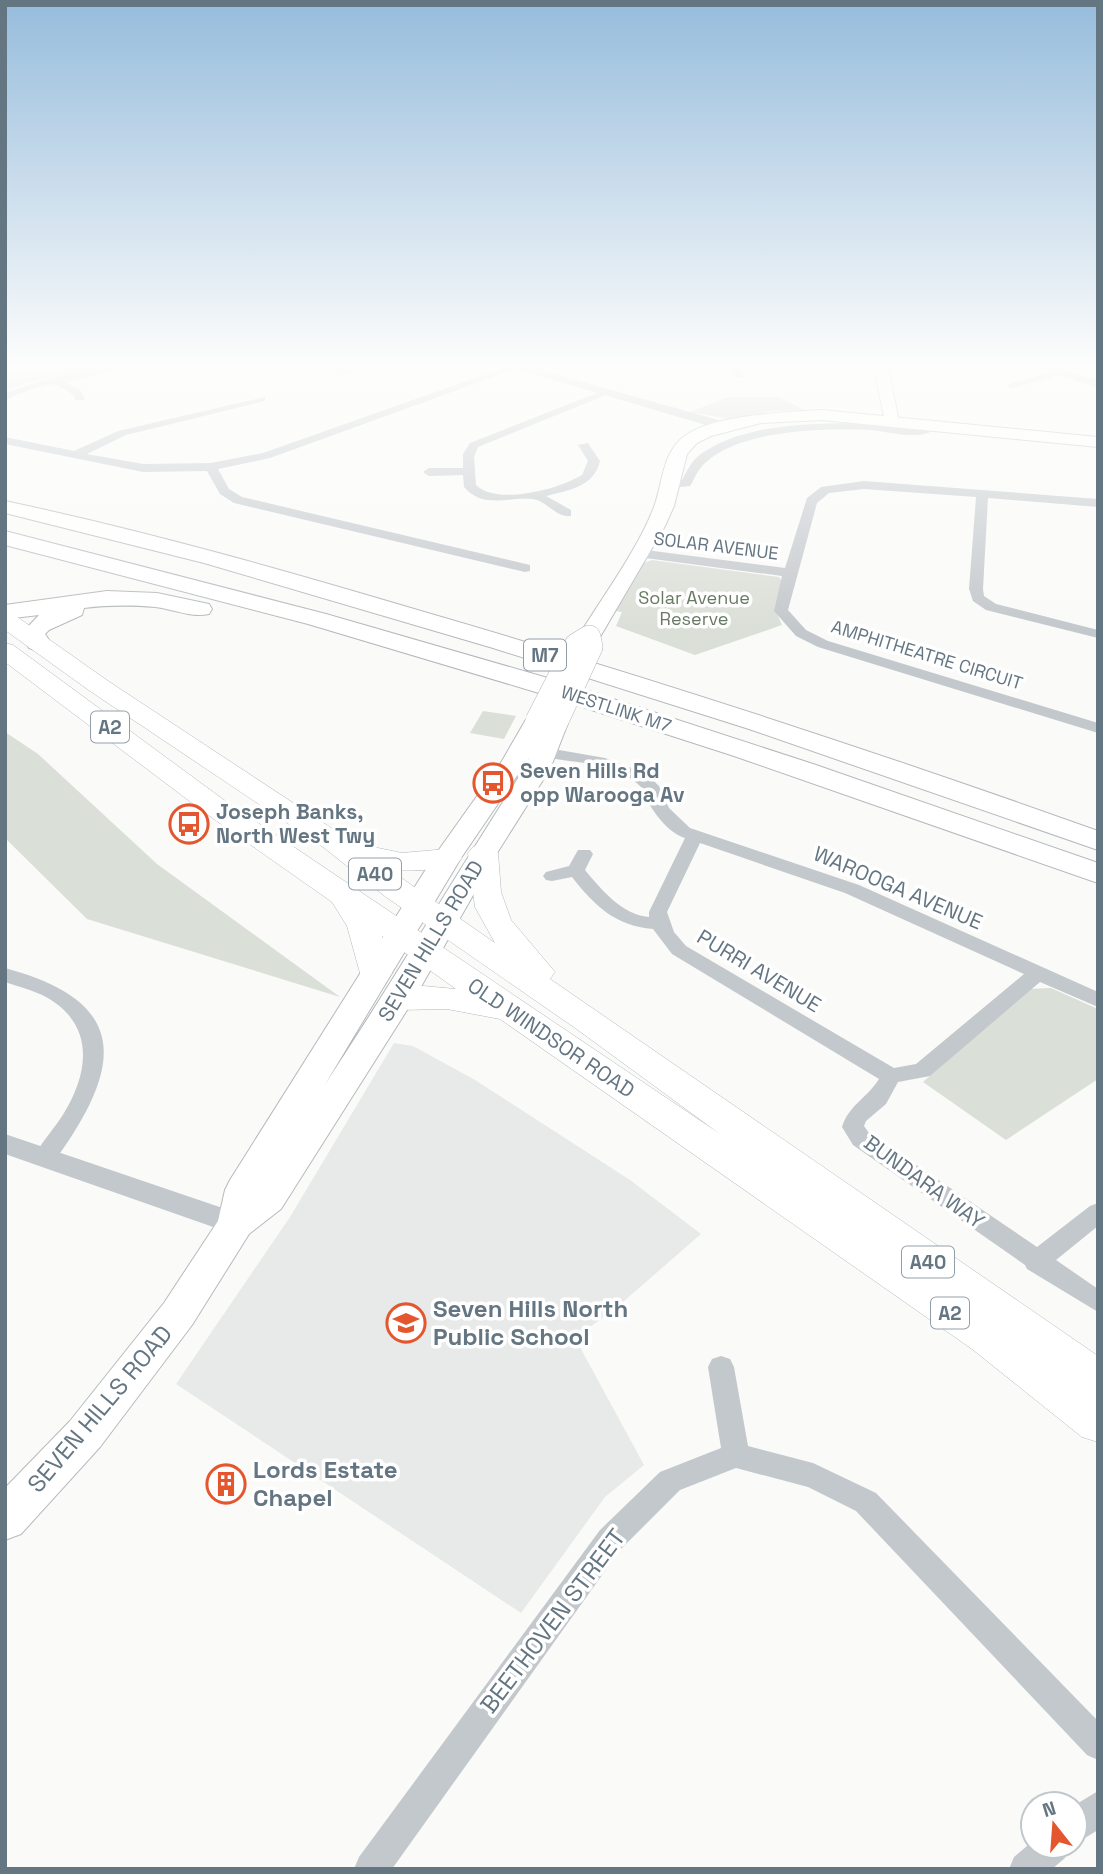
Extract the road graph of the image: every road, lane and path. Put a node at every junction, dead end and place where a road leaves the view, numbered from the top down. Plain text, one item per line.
1 (68, 454) edge
2 (77, 454) edge
3 (270, 454) edge
4 (469, 454) edge
5 (590, 454) edge
6 (678, 454) edge
7 (711, 454) edge
8 (74, 456) junction
9 (211, 467) junction
10 (469, 471) junction
11 (429, 472) dead end
12 (670, 484) junction
13 (982, 493) junction
14 (535, 495) junction
15 (7, 501) edge
16 (1098, 503) edge
17 (567, 513) dead end
18 (5, 538) edge
19 (638, 553) junction
20 (526, 568) dead end
21 (790, 573) junction
22 (5, 612) edge
23 (5, 619) edge
24 (253, 621) junction
25 (1098, 634) edge
26 (38, 643) junction
27 (5, 650) edge
28 (1098, 728) edge
29 (542, 731) junction
30 (866, 793) junction
31 (694, 836) junction
32 (1085, 836) edge
33 (333, 841) junction
34 (482, 853) junction
35 (447, 858) junction
36 (1098, 874) edge
37 (552, 876) dead end
38 (337, 889) junction
39 (431, 913) junction
40 (659, 924) junction
41 (412, 944) junction
42 (376, 973) junction
43 (5, 974) edge
44 (1037, 974) junction
45 (398, 999) junction
46 (1098, 1000) edge
47 (524, 1018) junction
48 (590, 1022) junction
49 (891, 1076) junction
50 (5, 1144) edge
51 (45, 1157) junction
52 (1098, 1212) edge
53 (236, 1224) junction
54 (1036, 1262) junction
55 (1098, 1302) edge
56 (720, 1367) dead end
57 (1098, 1380) edge
58 (1098, 1423) edge
59 (736, 1455) junction
60 (5, 1520) edge
61 (1098, 1744) edge
62 (371, 1869) edge

1 - 8 street
2 - 8 street
3 - 9 street
4 - 10 street
5 - 14 street
6 - 12 main road, SEVEN HILLS ROAD
7 - 12 street
8 - 9 street
9 - 20 street
10 - 11 street
10 - 14 street
12 - 19 main road, SEVEN HILLS ROAD
13 - 16 street, AMPHITHEATRE CIRCUIT
13 - 21 street, AMPHITHEATRE CIRCUIT
13 - 25 street
14 - 17 street
15 - 32 highway
18 - 30 highway, WESTLINK M7 / M7
19 - 21 street, SOLAR AVENUE
19 - 29 main road, SEVEN HILLS ROAD, bridge
21 - 28 street, AMPHITHEATRE CIRCUIT
22 - 24 highway
23 - 26 highway, OLD WINDSOR ROAD / A40
24 - 26 highway
24 - 30 highway
26 - 33 highway, OLD WINDSOR ROAD / A40
27 - 38 highway, OLD WINDSOR ROAD / A2
29 - 31 street, WAROOGA AVENUE
29 - 34 main road, SEVEN HILLS ROAD
29 - 35 main road, SEVEN HILLS ROAD
30 - 36 highway, WESTLINK M7 / M7
31 - 40 street
31 - 44 street, WAROOGA AVENUE
33 - 35 highway
33 - 39 highway, OLD WINDSOR ROAD / A40
34 - 39 main road, SEVEN HILLS ROAD
34 - 48 highway
35 - 39 main road, SEVEN HILLS ROAD
37 - 40 street
38 - 41 highway, OLD WINDSOR ROAD / A2
38 - 42 highway
39 - 41 main road, SEVEN HILLS ROAD
39 - 48 highway, OLD WINDSOR ROAD / A40
40 - 49 street, PURRI AVENUE
41 - 42 main road, SEVEN HILLS ROAD
41 - 45 main road, SEVEN HILLS ROAD
41 - 47 highway, OLD WINDSOR ROAD / A2
42 - 53 main road, SEVEN HILLS ROAD
43 - 51 street
44 - 46 street, WAROOGA AVENUE
44 - 49 street
45 - 47 highway
45 - 53 main road, SEVEN HILLS ROAD
47 - 58 highway, OLD WINDSOR ROAD / A2
48 - 57 highway, OLD WINDSOR ROAD / A40
49 - 54 street, BUNDARA WAY
50 - 51 street
51 - 53 street
52 - 54 street
53 - 60 main road, SEVEN HILLS ROAD
54 - 55 street, BUNDARA WAY
56 - 59 street
59 - 61 street
59 - 62 street, BEETHOVEN STREET

